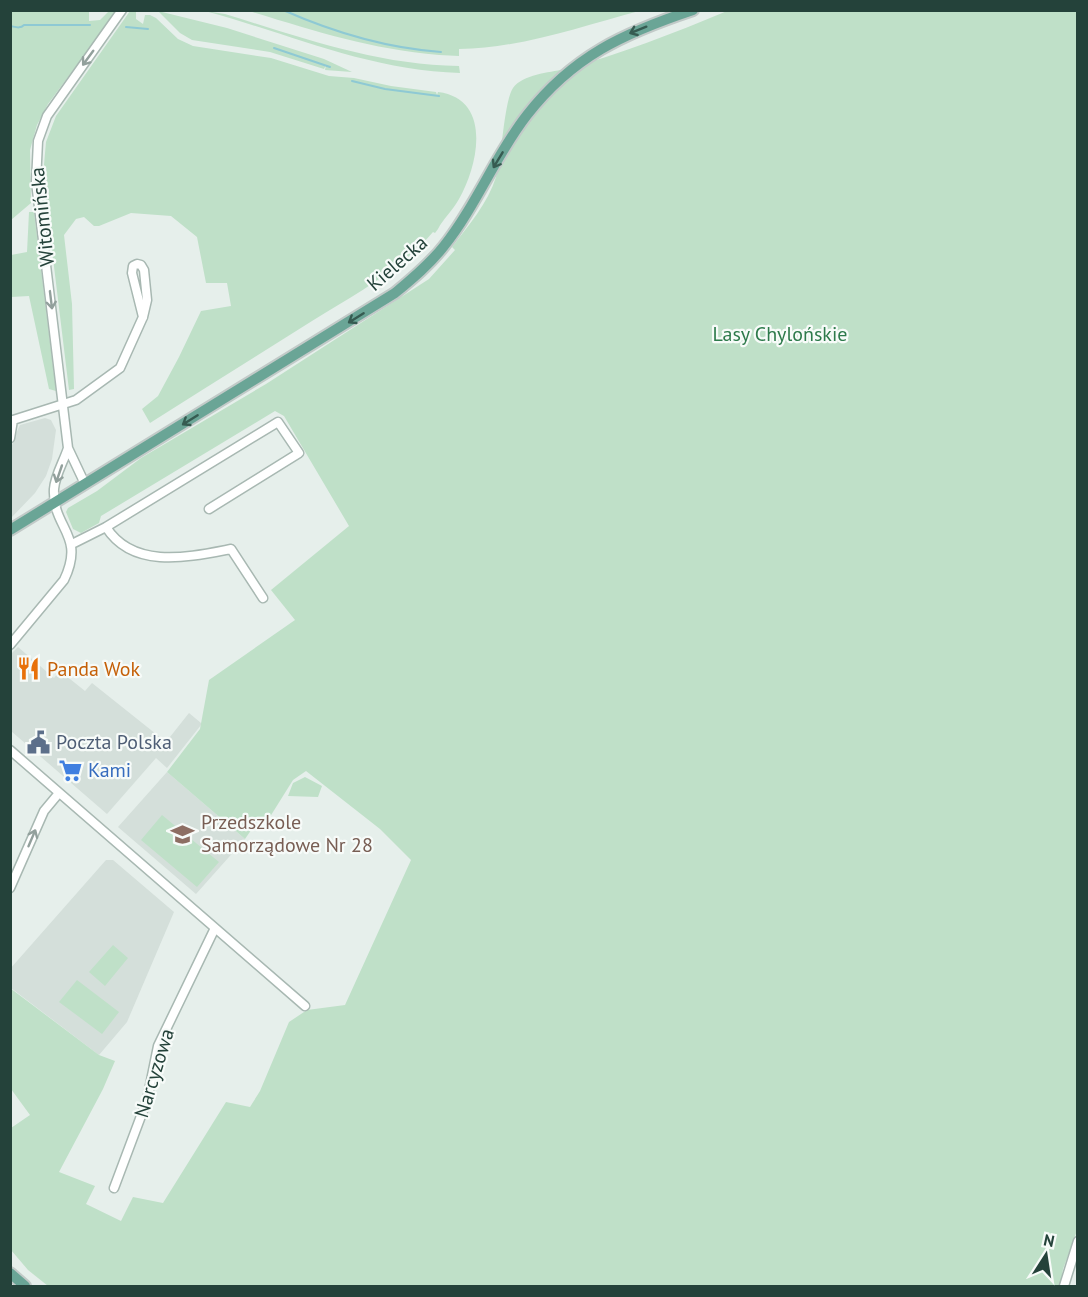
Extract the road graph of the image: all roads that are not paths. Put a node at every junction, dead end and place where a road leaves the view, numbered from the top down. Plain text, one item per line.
1 (122, 10) edge
2 (693, 10) edge
3 (143, 317) junction
4 (63, 403) junction
5 (11, 420) edge
6 (10, 438) edge
7 (68, 448) junction
8 (85, 484) junction
9 (55, 501) junction
10 (209, 509) dead end
11 (106, 527) junction
12 (10, 530) edge
13 (72, 544) junction
14 (263, 598) dead end
15 (10, 645) edge
16 (10, 750) edge
17 (59, 792) junction
18 (10, 888) edge
19 (215, 928) junction
20 (305, 1006) dead end
21 (114, 1188) dead end
22 (1077, 1241) edge
23 (10, 1273) edge
24 (25, 1287) edge
25 (1064, 1287) edge

1 -> 4 street, Witomińska
2 -> 8 main road, Kielecka
3 - 3 street
3 - 4 street
4 - 5 street
4 - 7 street, Witomińska
5 - 6 street
7 - 8 street, Witomińska
7 -> 9 street, Witomińska
8 - 9 main road, Kielecka
9 - 12 main road, Kielecka
9 - 13 street
10 - 11 street
11 - 13 street
11 - 14 street
13 - 15 street
16 - 17 street
18 -> 17 street
17 - 19 street
19 - 20 street
19 - 21 street, Narcyzowa
22 - 25 street
23 - 24 main road

